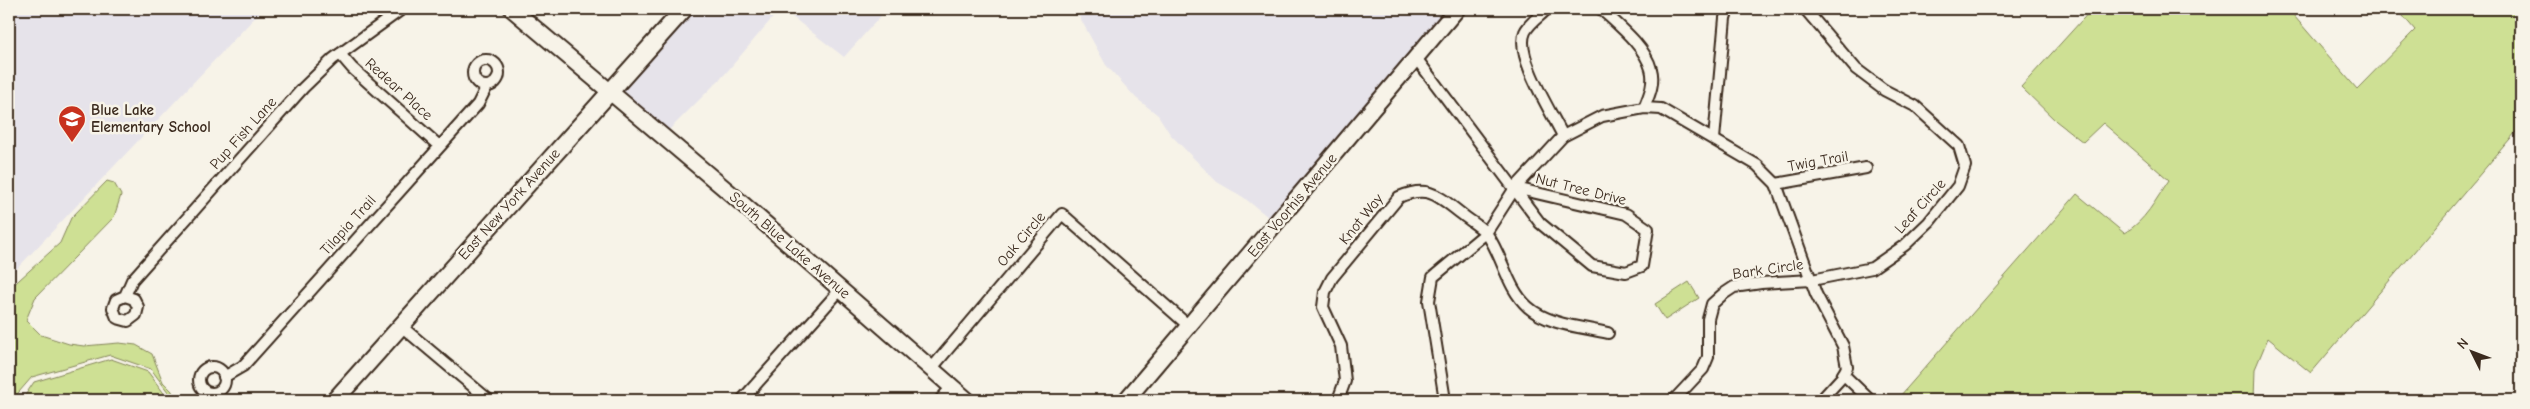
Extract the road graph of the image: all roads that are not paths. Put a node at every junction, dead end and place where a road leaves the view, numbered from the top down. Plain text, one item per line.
1 (402, 9) edge
2 (512, 9) edge
3 (684, 9) edge
4 (1458, 9) edge
5 (1547, 9) edge
6 (1600, 9) edge
7 (1728, 9) edge
8 (1805, 9) edge
9 (340, 54) junction
10 (1416, 58) junction
11 (487, 86) dead end
12 (609, 92) junction
13 (1644, 108) junction
14 (1563, 136) junction
15 (1714, 139) junction
16 (438, 145) junction
17 (1866, 168) dead end
18 (1776, 184) junction
19 (1515, 188) junction
20 (1486, 233) junction
21 (1812, 280) junction
22 (841, 289) junction
23 (125, 296) dead end
24 (401, 326) junction
25 (1190, 327) junction
26 (1608, 333) dead end
27 (932, 368) junction
28 (1843, 374) junction
29 (224, 377) dead end
30 (952, 387) junction
31 (335, 400) edge
32 (489, 400) edge
33 (742, 400) edge
34 (940, 400) edge
35 (967, 400) edge
36 (1126, 400) edge
37 (1338, 400) edge
38 (1445, 400) edge
39 (1674, 400) edge
40 (1822, 400) edge
41 (1870, 400) edge

1 - 9 street, Pup Fish Lane
2 - 12 main road, South Blue Lake Avenue
3 - 12 main road, East New York Avenue
4 - 10 main road, East Voorhis Avenue
5 - 14 street
6 - 13 street
7 - 15 street
8 - 21 street, Leaf Circle
9 - 16 street, Redear Place
9 - 23 street, Pup Fish Lane
10 - 19 street, Nut Tree Drive
10 - 25 main road, East Voorhis Avenue
11 - 16 street, Tilapia Trail
12 - 22 main road, South Blue Lake Avenue
12 - 24 main road, East New York Avenue
13 - 14 street
13 - 15 street
14 - 19 street
15 - 18 street
16 - 29 street, Tilapia Trail
17 - 18 street, Twig Trail
18 - 21 street, Bark Circle
19 - 19 street, Nut Tree Drive
19 - 20 street
20 - 26 street, Knot Way
20 - 37 street, Knot Way
20 - 38 street
21 - 28 street
21 - 39 street, Bark Circle
22 - 27 main road, South Blue Lake Avenue
22 - 33 street
24 - 31 main road, East New York Avenue
24 - 32 street
25 - 27 street, Oak Circle
25 - 36 main road, East Voorhis Avenue
27 - 30 main road, South Blue Lake Avenue
28 - 40 street
28 - 41 street
30 - 34 street
30 - 35 main road, South Blue Lake Avenue

